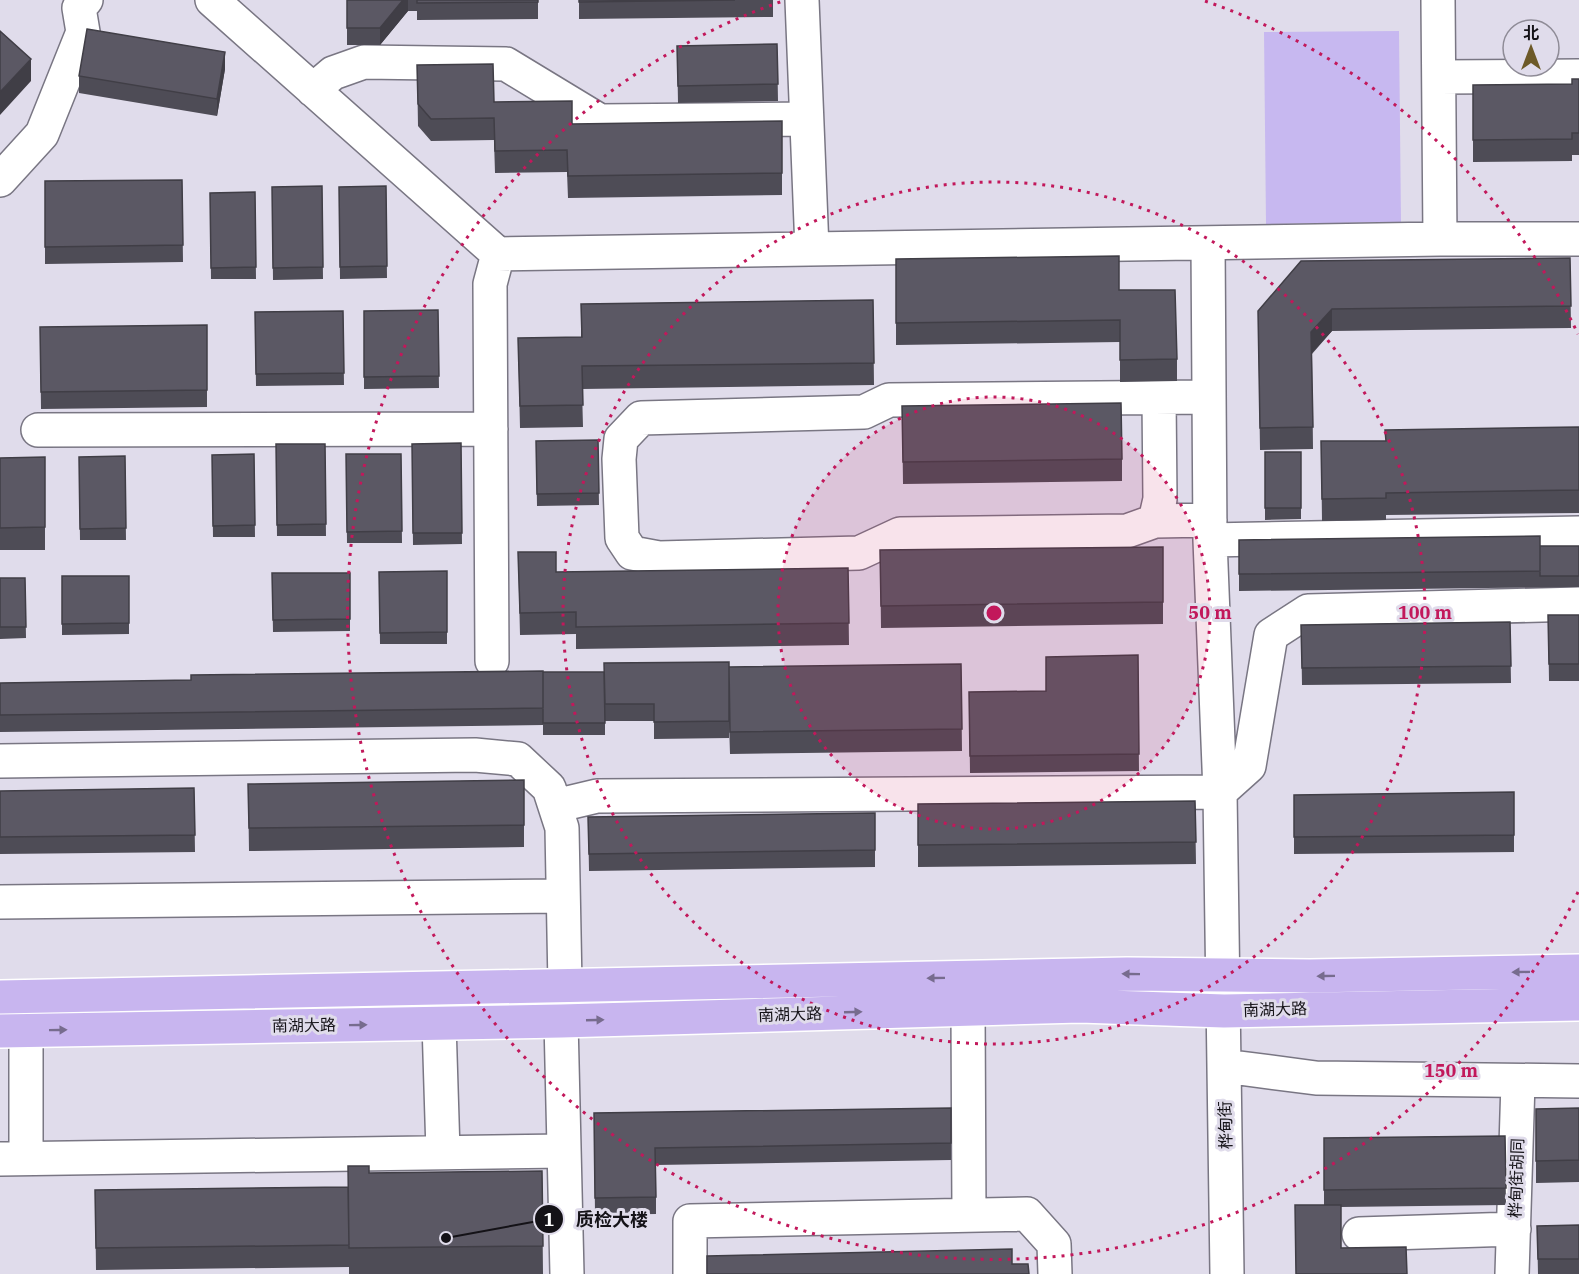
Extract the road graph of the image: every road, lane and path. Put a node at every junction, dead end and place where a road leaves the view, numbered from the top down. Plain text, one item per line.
1 (86, 0) edge
2 (802, 0) edge
3 (1438, 0) edge
4 (224, 4) edge
5 (1439, 76) junction
6 (1579, 76) edge
7 (314, 90) junction
8 (805, 119) junction
9 (0, 180) edge
10 (1440, 239) junction
11 (1579, 239) edge
12 (1208, 243) junction
13 (812, 249) junction
14 (498, 254) junction
15 (1209, 397) junction
16 (1160, 398) junction
17 (491, 429) junction
18 (38, 430) dead end
19 (1155, 521) junction
20 (1210, 530) junction
21 (1579, 533) edge
22 (1579, 604) edge
23 (492, 661) dead end
24 (0, 761) edge
25 (1220, 792) junction
26 (555, 807) junction
27 (563, 896) junction
28 (0, 902) edge
29 (1579, 971) edge
30 (1223, 977) junction
31 (565, 986) junction
32 (0, 997) edge
33 (1579, 1004) edge
34 (968, 1009) junction
35 (1224, 1011) junction
36 (561, 1021) junction
37 (439, 1023) junction
38 (13, 1031) edge
39 (1224, 1066) junction
40 (1579, 1081) edge
41 (1518, 1082) junction
42 (564, 1151) junction
43 (443, 1152) junction
44 (13, 1159) edge
45 (969, 1215) junction
46 (1514, 1229) junction
47 (1359, 1234) dead end
48 (567, 1274) edge
49 (690, 1274) edge
50 (1055, 1274) edge
51 (1227, 1274) edge
52 (1512, 1274) edge

1 - 9 street
2 - 8 street
3 - 5 street
4 - 7 street
5 - 6 street
5 - 10 street
7 - 8 street
7 - 14 street
8 - 13 street
10 - 11 street
10 - 12 street
12 - 13 street
12 - 15 street, 桦甸街
13 - 14 street
14 - 17 street
15 - 16 street
15 - 20 street, 桦甸街
16 - 19 street
16 - 19 street
17 - 18 street
17 - 23 street
19 - 20 street
20 - 21 street
20 - 25 street, 桦甸街
22 - 25 street
24 - 26 street
25 - 26 street
25 - 30 street, 桦甸街
26 - 27 street
27 - 28 street
27 - 31 street
29 -> 30 main road, 南湖大路
30 -> 31 main road, 南湖大路
30 - 35 street, 桦甸街
31 - 32 main road, 南湖大路
33 - 35 main road, 南湖大路
34 - 35 main road, 南湖大路
36 -> 34 main road, 南湖大路
34 - 45 street
35 - 39 street, 桦甸街
36 - 37 main road, 南湖大路
36 - 42 street
38 -> 37 main road, 南湖大路
37 - 43 street
38 - 44 street
39 - 41 street
39 - 51 street, 桦甸街
40 - 41 street
41 - 46 street, 桦甸街胡同
42 - 43 street
42 - 48 street
43 - 44 street
45 - 49 street
45 - 50 street
46 - 47 street
46 - 52 street, 桦甸街胡同

